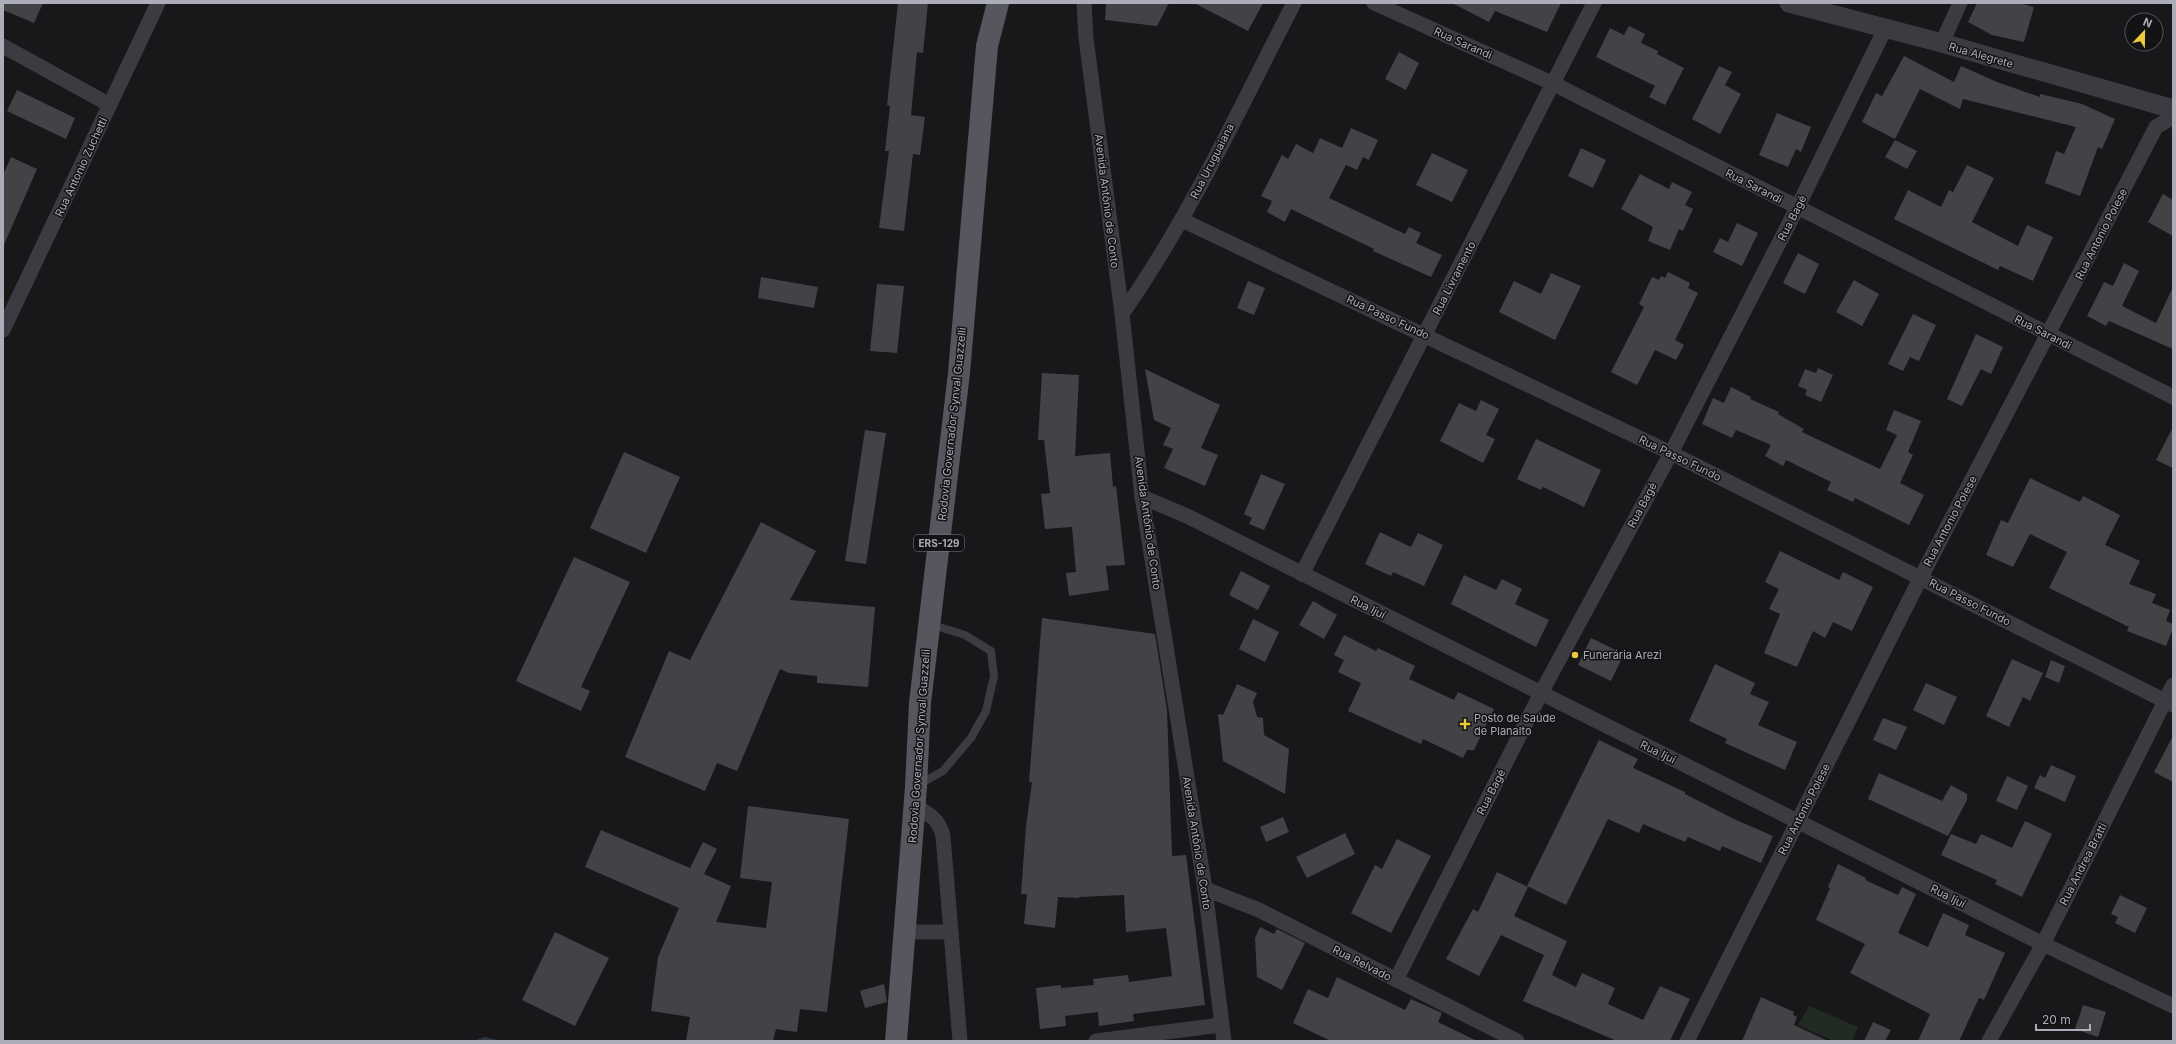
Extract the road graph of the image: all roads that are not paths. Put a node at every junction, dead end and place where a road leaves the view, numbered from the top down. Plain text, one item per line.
1 (158, 3) edge
2 (984, 3) edge
3 (998, 3) edge
4 (1010, 3) edge
5 (1077, 3) edge
6 (1084, 3) edge
7 (1294, 3) edge
8 (1374, 3) edge
9 (1594, 3) edge
10 (1789, 3) edge
11 (1960, 3) edge
12 (1885, 29) junction
13 (1086, 38) junction
14 (1942, 43) junction
15 (3, 46) edge
16 (987, 46) junction
17 (1554, 84) junction
18 (110, 105) junction
19 (2173, 109) edge
20 (2173, 117) edge
21 (1797, 208) junction
22 (1182, 220) junction
23 (1122, 314) junction
24 (3, 330) edge
25 (1425, 334) junction
26 (2049, 335) junction
27 (2173, 397) edge
28 (1671, 453) junction
29 (1142, 497) junction
30 (1302, 574) junction
31 (1920, 577) junction
32 (929, 624) junction
33 (2173, 685) edge
34 (1540, 693) junction
35 (2169, 703) edge
36 (915, 796) junction
37 (1798, 821) junction
38 (1205, 889) junction
39 (905, 932) junction
40 (950, 932) junction
41 (2043, 944) junction
42 (1396, 980) junction
43 (2173, 1006) edge
44 (1221, 1024) junction
45 (896, 1041) edge
46 (960, 1041) edge
47 (1096, 1041) edge
48 (1224, 1041) edge
49 (1517, 1041) edge
50 (1687, 1041) edge
51 (1989, 1041) edge

1 - 18 street, Rua Antonio Zuchetti
2 - 16 main road, Rodovia Governador Synval Guazzelli / ERS-129
3 - 16 main road, Rodovia Governador Synval Guazzelli / ERS-129
4 - 16 street
5 - 13 street
6 - 13 street, Avenida Antônio de Conto
7 - 22 street, Rua Uruguaiana
8 - 17 street, Rua Sarandi
9 - 17 street, Rua Livramento
10 - 12 street, Rua Alegrete
11 - 14 street
12 - 14 street, Rua Alegrete
12 - 21 street, Rua Bagé
13 - 23 street, Avenida Antônio de Conto
14 - 19 street, Rua Alegrete
15 - 18 street
16 - 32 main road, Rodovia Governador Synval Guazzelli / ERS-129
17 - 21 street, Rua Sarandi
17 - 25 street, Rua Livramento
18 - 24 street, Rua Antonio Zuchetti
20 - 26 street, Rua Antonio Polese
21 - 26 street, Rua Sarandi
21 - 28 street, Rua Bagé
22 - 23 street, Rua Uruguaiana
22 - 25 street, Rua Passo Fundo
23 - 29 street, Avenida Antônio de Conto
25 - 28 street, Rua Passo Fundo
25 - 30 street, Rua Livramento
26 - 27 street, Rua Sarandi
26 - 31 street, Rua Antonio Polese
28 - 31 street, Rua Passo Fundo
28 - 34 street, Rua Bagé
29 - 30 street, Rua Ijuí
29 - 38 street, Avenida Antônio de Conto
30 - 34 street, Rua Ijuí
31 - 35 street, Rua Passo Fundo
31 - 37 street, Rua Antonio Polese
32 - 36 main road, Rodovia Governador Synval Guazzelli / ERS-129
32 - 36 lane
33 - 35 street, Rua Andrea Bratti
34 - 37 street, Rua Ijuí
34 - 42 street, Rua Bagé
35 - 41 street, Rua Andrea Bratti
36 - 39 main road, Rodovia Governador Synval Guazzelli / ERS-129
36 - 40 street
37 - 41 street, Rua Ijuí
37 - 50 street, Rua Antonio Polese
38 - 42 street, Rua Relvado
38 - 44 street, Avenida Antônio de Conto
39 - 40 street
39 - 45 main road, Rodovia Governador Synval Guazzelli / ERS-129
40 - 46 street
41 - 43 street, Rua Ijuí
41 - 51 street, Rua Andrea Bratti
42 - 49 street, Rua Relvado
44 - 47 street
44 - 48 street, Avenida Antônio de Conto

